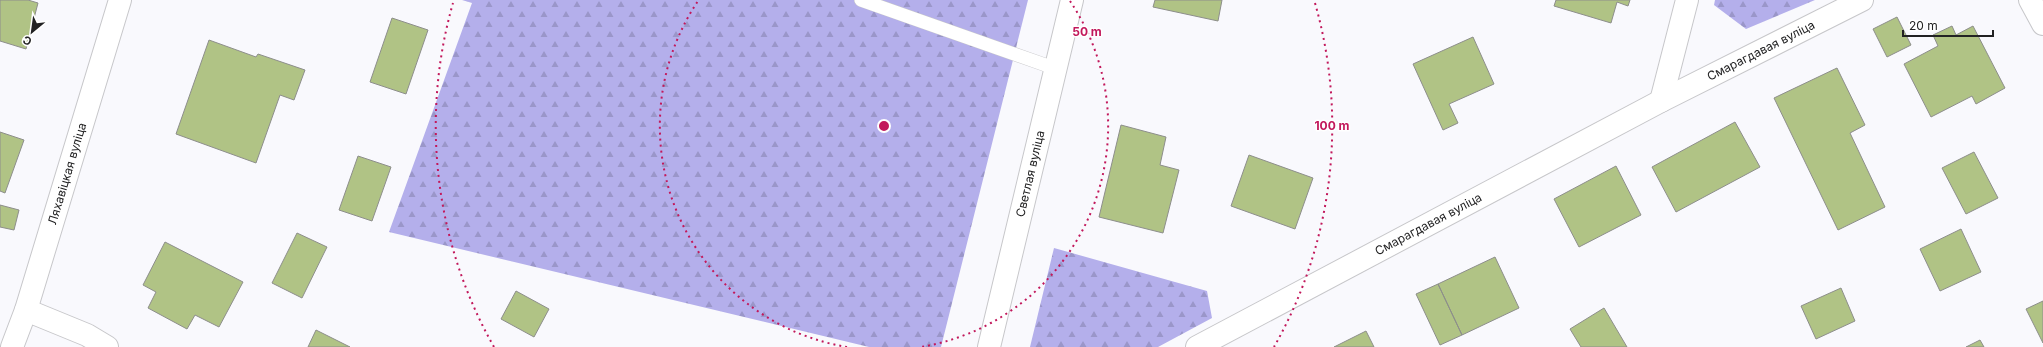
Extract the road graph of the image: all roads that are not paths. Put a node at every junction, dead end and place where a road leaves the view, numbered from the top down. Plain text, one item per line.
1 (120, 0) edge
2 (861, 0) edge
3 (1072, 0) edge
4 (1687, 0) edge
5 (1862, 0) edge
6 (2030, 0) edge
7 (2043, 24) edge
8 (1054, 68) junction
9 (1661, 101) junction
10 (26, 310) junction
11 (12, 347) edge
12 (107, 347) edge
13 (989, 347) edge
14 (1197, 347) edge

1 - 10 street, Ляхавіцкая вуліца
2 - 8 lane
3 - 8 street, Светлая вуліца
4 - 9 street
5 - 9 street, Смарагдавая вуліца
6 - 7 street
8 - 13 street, Светлая вуліца
9 - 14 street, Смарагдавая вуліца
10 - 11 street, Ляхавіцкая вуліца
10 - 12 street

